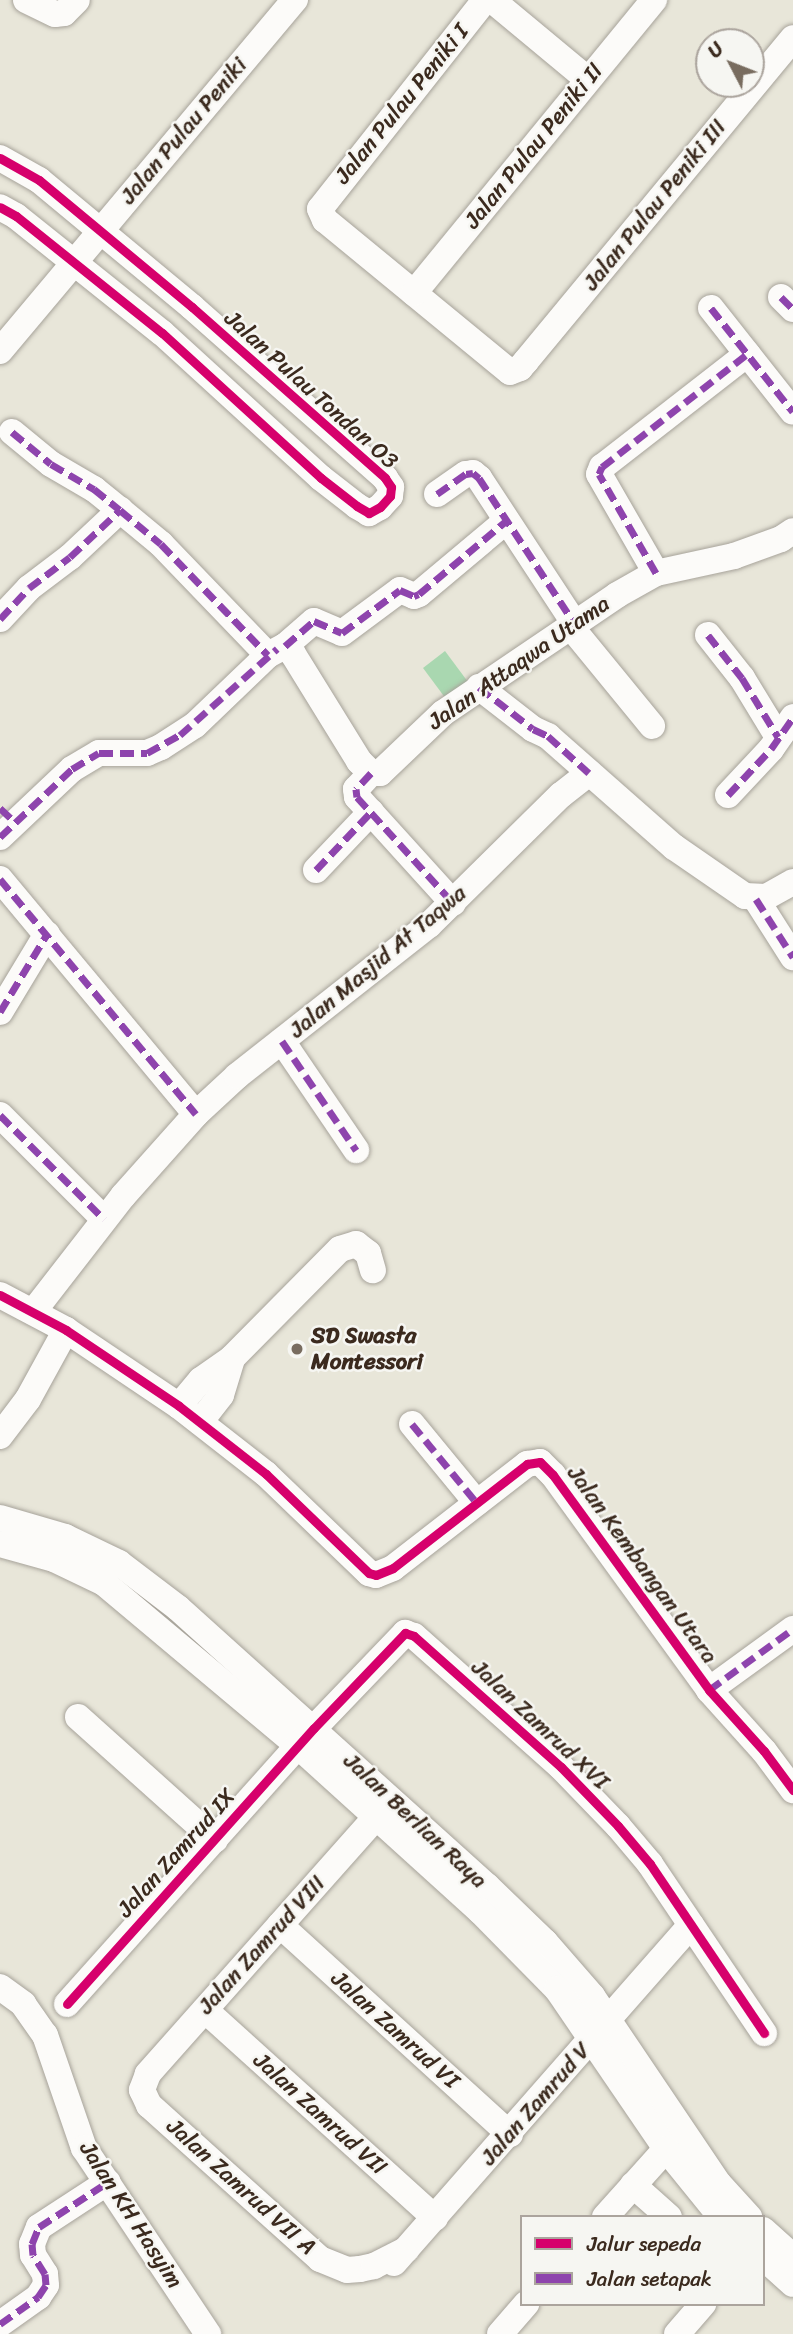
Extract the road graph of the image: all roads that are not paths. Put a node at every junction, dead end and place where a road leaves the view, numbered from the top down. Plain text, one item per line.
1 (26, 0) edge
2 (77, 0) edge
3 (295, 0) edge
4 (485, 0) edge
5 (492, 0) edge
6 (654, 0) edge
7 (793, 38) edge
8 (587, 79) junction
9 (0, 158) edge
10 (0, 207) edge
11 (99, 232) junction
12 (74, 262) junction
13 (414, 293) junction
14 (711, 307) dead end
15 (0, 351) edge
16 (747, 354) junction
17 (793, 412) edge
18 (12, 432) dead end
19 (437, 494) dead end
20 (120, 510) junction
21 (506, 521) junction
22 (793, 531) edge
23 (656, 573) junction
24 (0, 619) edge
25 (573, 625) junction
26 (708, 635) dead end
27 (277, 650) junction
28 (479, 687) junction
29 (789, 723) edge
30 (652, 726) dead end
31 (371, 773) junction
32 (589, 773) junction
33 (728, 795) dead end
34 (371, 812) junction
35 (5, 822) edge
36 (316, 870) dead end
37 (0, 879) edge
38 (793, 882) edge
39 (757, 899) junction
40 (453, 903) junction
41 (47, 934) junction
42 (793, 957) edge
43 (0, 1012) edge
44 (282, 1041) junction
45 (196, 1114) junction
46 (0, 1115) edge
47 (356, 1150) dead end
48 (104, 1219) junction
49 (373, 1270) dead end
50 (0, 1295) edge
51 (33, 1311) junction
52 (66, 1330) junction
53 (232, 1357) junction
54 (178, 1406) junction
55 (200, 1422) junction
56 (412, 1424) dead end
57 (0, 1436) edge
58 (477, 1503) junction
59 (0, 1518) edge
60 (0, 1544) edge
61 (111, 1573) junction
62 (793, 1629) edge
63 (709, 1690) junction
64 (78, 1717) dead end
65 (306, 1737) junction
66 (793, 1790) edge
67 (376, 1817) junction
68 (215, 1840) junction
69 (280, 1925) junction
70 (691, 1925) junction
71 (0, 1987) edge
72 (67, 2004) dead end
73 (205, 2010) junction
74 (601, 2031) junction
75 (764, 2033) dead end
76 (148, 2074) joint
77 (510, 2134) junction
78 (666, 2149) junction
79 (108, 2182) junction
80 (633, 2185) junction
81 (606, 2215) edge
82 (666, 2215) edge
83 (719, 2215) edge
84 (748, 2215) edge
85 (435, 2218) junction
86 (765, 2232) edge
87 (406, 2250) junction
88 (793, 2257) edge
89 (765, 2259) edge
90 (377, 2281) dead end
91 (793, 2284) edge
92 (524, 2306) edge
93 (702, 2306) edge
94 (0, 2324) edge
95 (208, 2334) edge
96 (499, 2334) edge
97 (677, 2334) edge

1 - 2 street
3 - 11 street, Jalan Pulau Peniki
4 - 13 street, Jalan Pulau Peniki I
5 - 8 street
6 - 8 street, Jalan Pulau Peniki II
7 - 13 street, Jalan Pulau Peniki III
8 - 13 street, Jalan Pulau Peniki II
9 - 11 street, Jalan Pulau Tondan O3
10 - 12 street, Jalan Pulau Tondan O3
11 - 12 street, Jalan Pulau Peniki
11 - 12 street, Jalan Pulau Tondan O3
12 - 15 street, Jalan Pulau Peniki
14 - 16 street
16 - 17 street
16 - 23 street
18 - 20 street
19 - 21 street
20 - 24 street
20 - 27 street
21 - 25 street
21 - 27 street
22 - 23 street, Jalan Attaqwa Utama
23 - 25 street, Jalan Attaqwa Utama
25 - 28 street, Jalan Attaqwa Utama
25 - 30 street
26 - 29 street
27 - 31 street
27 - 35 street
28 - 31 street, Jalan Attaqwa Utama
28 - 32 street
29 - 33 street
31 - 34 street
32 - 39 street
32 - 40 street, Jalan Masjid At Taqwa
34 - 36 street
34 - 40 street
37 - 41 street
38 - 39 street
39 - 42 street
40 - 44 street, Jalan Masjid At Taqwa
41 - 43 street
41 - 45 street
44 - 45 street, Jalan Masjid At Taqwa
44 - 47 street
45 - 48 street, Jalan Masjid At Taqwa
46 - 48 street
48 - 51 street, Jalan Masjid At Taqwa
49 - 53 street
50 - 51 street, Jalan Kembangan Utara
51 - 52 street, Jalan Kembangan Utara
52 - 54 street, Jalan Kembangan Utara
52 - 57 street
53 - 54 street
53 - 55 street
54 - 55 street, Jalan Kembangan Utara
55 - 58 street, Jalan Kembangan Utara
56 - 58 street
58 - 63 street, Jalan Kembangan Utara
59 - 61 street, Jalan Berlian Raya
60 - 61 street, Jalan Berlian Raya
61 - 65 street, Jalan Berlian Raya
62 - 63 street
63 - 66 street, Jalan Kembangan Utara
64 - 68 street
65 - 67 street, Jalan Berlian Raya
65 - 68 street, Jalan Zamrud IX
65 - 70 street, Jalan Zamrud XVI
65 - 74 street, Jalan Berlian Raya
67 - 69 street, Jalan Zamrud VIII
67 - 74 street, Jalan Berlian Raya
68 - 72 street, Jalan Zamrud IX
69 - 73 street, Jalan Zamrud VIII
69 - 77 street, Jalan Zamrud VI
70 - 74 street, Jalan Zamrud V
70 - 75 street, Jalan Zamrud XVI
71 - 79 street, Jalan KH Hasyim
73 - 76 street, Jalan Zamrud VIII
73 - 85 street, Jalan Zamrud VII
74 - 77 street, Jalan Zamrud V
74 - 78 street, Jalan Berlian Raya
74 - 84 street, Jalan Berlian Raya
76 - 87 street, Jalan Zamrud VII A
77 - 85 street, Jalan Zamrud V
78 - 80 street
78 - 83 street, Jalan Berlian Raya
79 - 94 street
79 - 95 street, Jalan KH Hasyim
80 - 81 street
80 - 82 street
85 - 87 street, Jalan Zamrud V
86 - 88 street
87 - 90 street, Jalan Zamrud V
89 - 91 street
92 - 96 street
93 - 97 street

